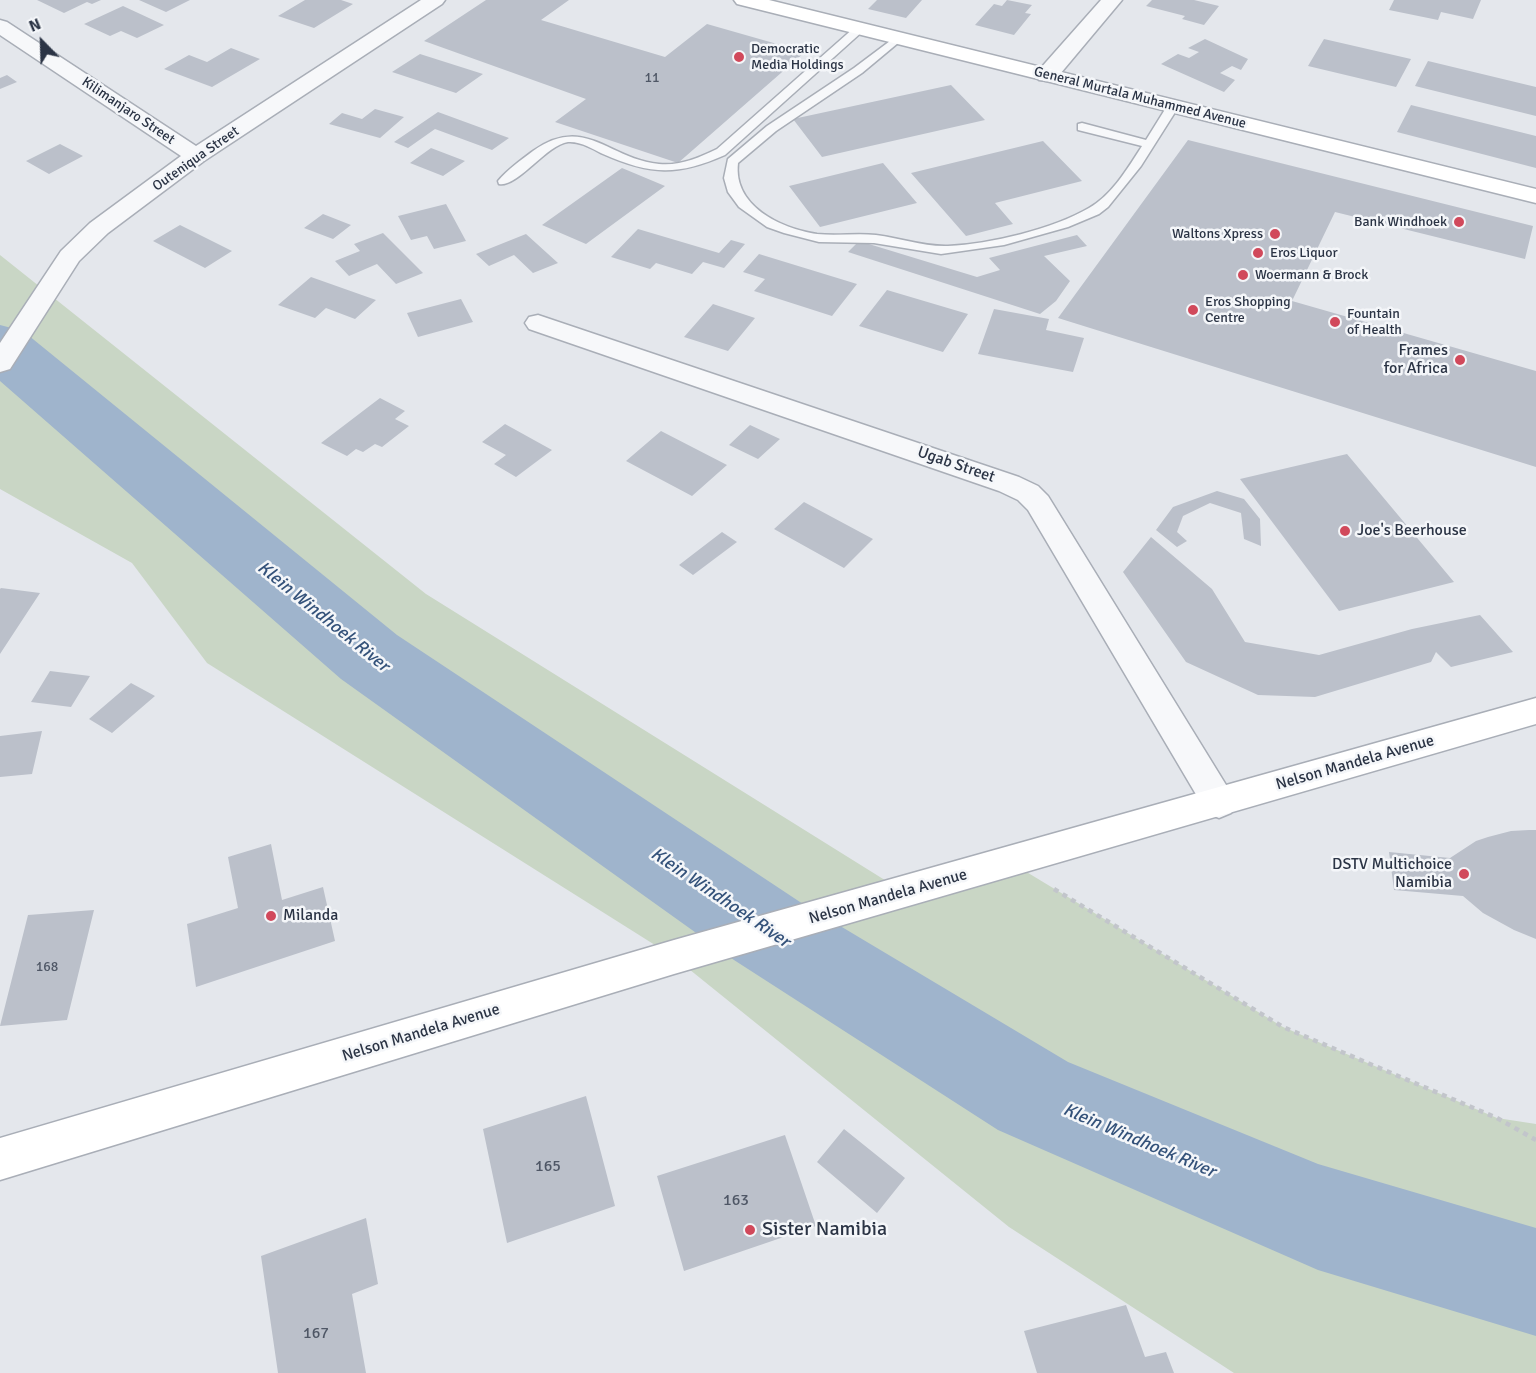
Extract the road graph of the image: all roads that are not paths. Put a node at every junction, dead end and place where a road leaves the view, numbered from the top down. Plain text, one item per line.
1 (435, 0) edge
2 (744, 0) edge
3 (1112, 0) edge
4 (0, 26) edge
5 (860, 29) junction
6 (898, 38) junction
7 (1047, 75) junction
8 (1173, 106) junction
9 (1082, 127) dead end
10 (1148, 144) junction
11 (196, 156) junction
12 (504, 181) dead end
13 (1536, 196) edge
14 (538, 323) dead end
15 (0, 363) edge
16 (1536, 711) edge
17 (1219, 803) junction
18 (0, 1159) edge

1 - 11 street, Outeniqua Street
2 - 5 main road, General Murtala Muhammed Avenue
3 - 7 street
4 - 11 street, Kilimanjaro Street
5 - 6 main road, General Murtala Muhammed Avenue
5 - 12 lane
6 - 7 main road, General Murtala Muhammed Avenue
6 - 10 lane
7 - 8 main road, General Murtala Muhammed Avenue
8 - 10 lane
8 - 13 main road, General Murtala Muhammed Avenue
9 - 10 lane
11 - 15 street, Outeniqua Street
14 - 17 street, Ugab Street
16 - 17 main road, Nelson Mandela Avenue
17 - 18 main road, Nelson Mandela Avenue

